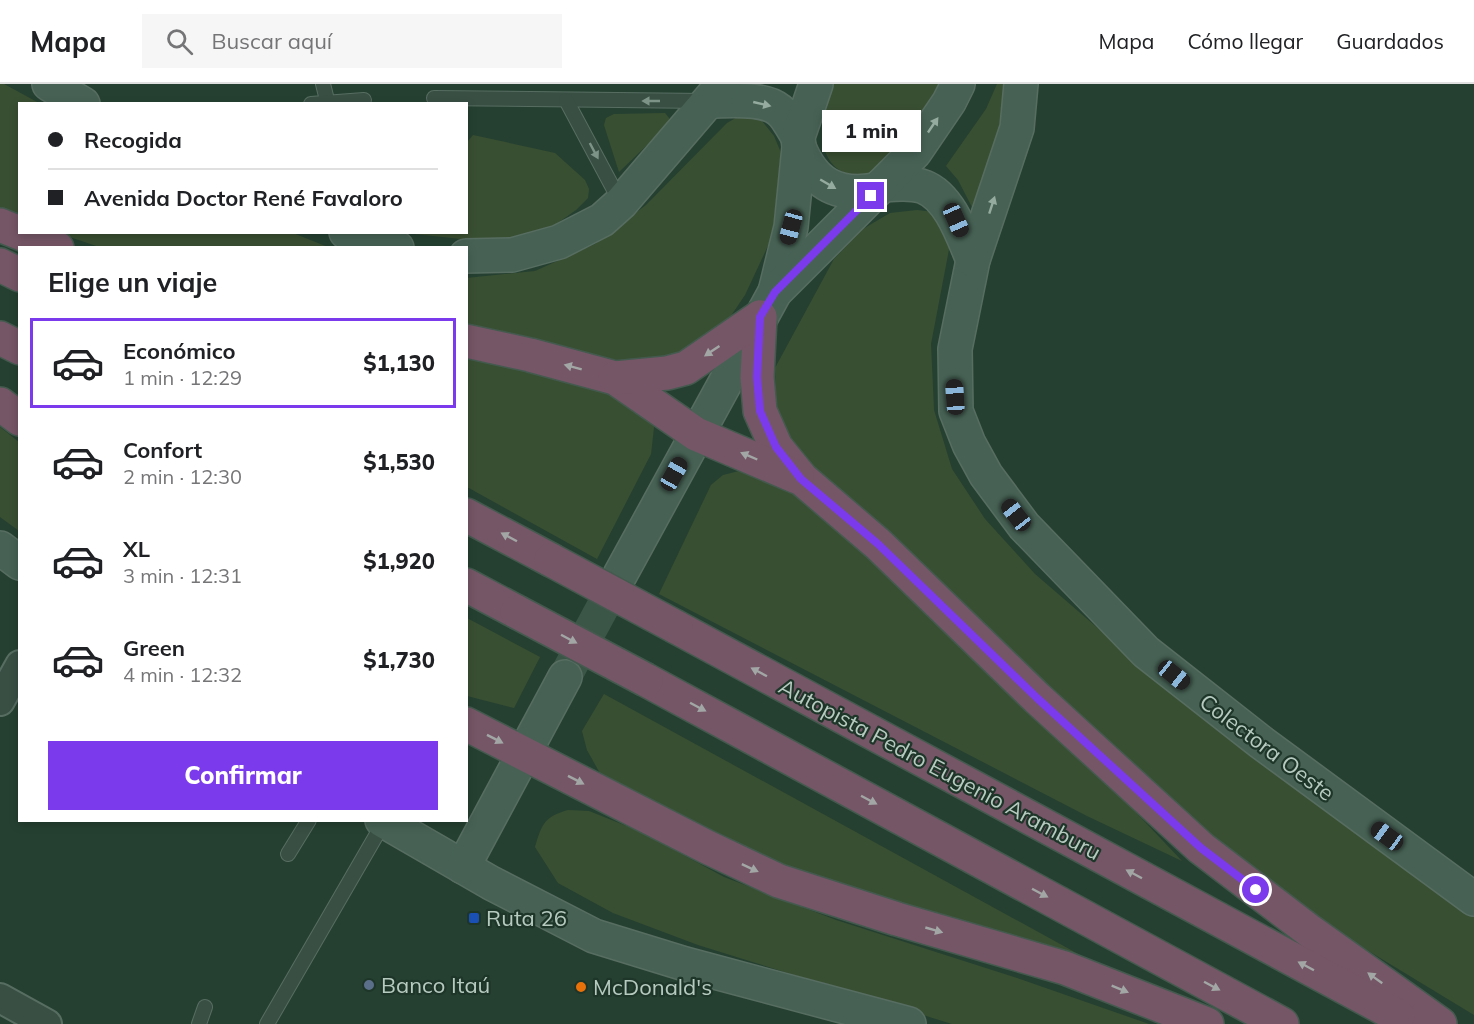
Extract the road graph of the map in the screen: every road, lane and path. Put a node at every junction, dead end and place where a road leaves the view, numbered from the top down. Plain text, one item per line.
1 (49, 84) edge
2 (323, 84) edge
3 (816, 84) edge
4 (958, 84) edge
5 (1021, 84) edge
6 (716, 93) edge
7 (434, 98) dead end
8 (364, 100) dead end
9 (566, 100) junction
10 (467, 101) edge
11 (80, 102) edge
12 (327, 102) edge
13 (339, 102) edge
14 (799, 142) junction
15 (879, 188) junction
16 (621, 203) junction
17 (0, 225) edge
18 (18, 232) edge
19 (22, 234) edge
20 (352, 234) edge
21 (52, 246) edge
22 (391, 246) edge
23 (468, 256) edge
24 (974, 260) junction
25 (0, 265) edge
26 (18, 274) edge
27 (768, 304) junction
28 (0, 338) edge
29 (468, 341) edge
30 (18, 347) edge
31 (615, 378) junction
32 (0, 404) edge
33 (18, 418) edge
34 (696, 434) junction
35 (801, 479) junction
36 (468, 516) edge
37 (0, 548) edge
38 (18, 562) edge
39 (620, 575) tunnel mouth
40 (468, 586) edge
41 (18, 669) edge
42 (565, 677) tunnel mouth
43 (0, 701) edge
44 (468, 725) edge
45 (523, 753) junction
46 (308, 822) edge
47 (382, 822) edge
48 (385, 822) edge
49 (288, 854) dead end
50 (463, 867) junction
51 (1474, 899) edge
52 (0, 998) edge
53 (205, 1007) dead end
54 (48, 1024) edge
55 (199, 1024) edge
56 (267, 1024) edge
57 (909, 1024) edge
58 (1207, 1024) edge
59 (1282, 1024) edge
60 (1413, 1024) edge
61 (1440, 1024) edge

1 - 11 street
2 - 12 lane
3 - 14 street
15 -> 4 street
24 -> 5 street, Colectora Oeste
6 -> 9 lane
6 -> 14 street
6 - 16 street
7 - 10 lane
8 - 13 lane
9 - 10 lane
9 -> 16 lane
14 -> 15 street
14 - 27 street
15 - 24 street
15 - 27 street
16 - 23 street
17 - 18 highway
19 - 21 highway
20 - 22 street
24 - 51 street, Colectora Oeste
25 - 26 highway
27 -> 31 highway
27 - 34 street
27 - 35 highway
28 - 30 highway
31 -> 29 highway
31 - 34 highway
32 - 33 highway
35 -> 34 highway
34 - 39 street
61 -> 35 highway
60 -> 36 highway, Autopista Pedro Eugenio Aramburu, bridge
37 - 38 street
40 -> 59 highway, bridge
41 - 43 street
42 - 45 street
44 -> 45 highway
45 - 50 street
45 -> 58 highway
46 - 49 lane
47 - 56 lane
48 - 50 street
50 - 57 street
52 - 54 street
53 - 55 lane

